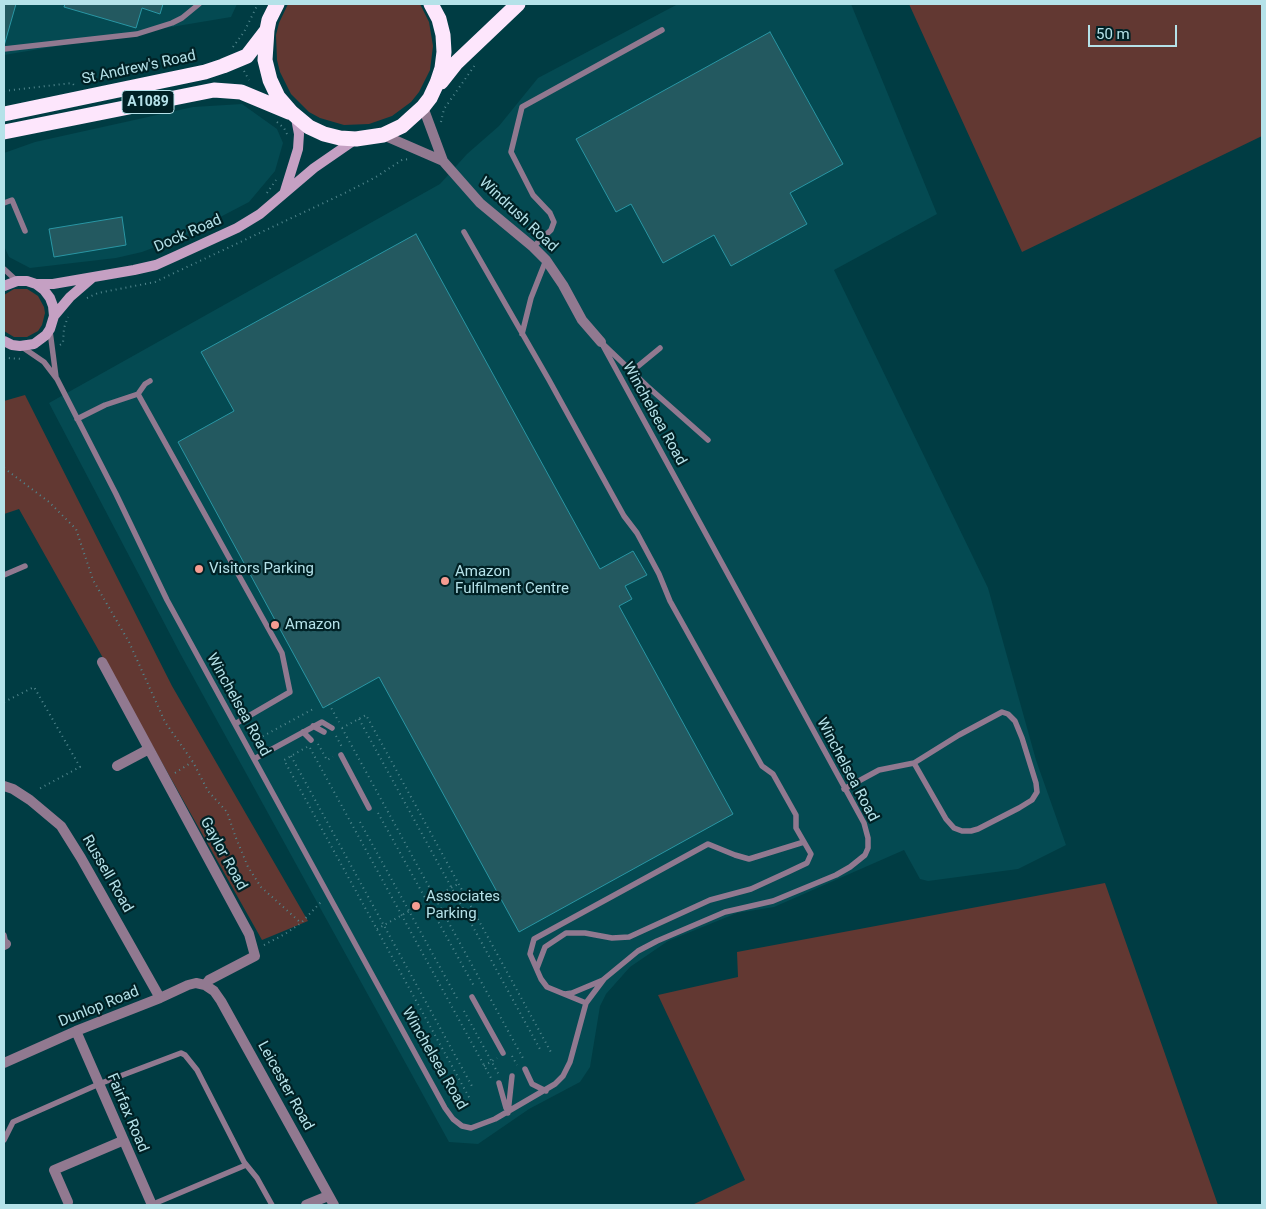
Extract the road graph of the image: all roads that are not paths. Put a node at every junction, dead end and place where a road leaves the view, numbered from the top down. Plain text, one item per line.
1 (199, 4) edge
2 (277, 4) edge
3 (431, 4) edge
4 (518, 4) edge
5 (267, 30) junction
6 (662, 30) dead end
7 (4, 49) edge
8 (426, 102) junction
9 (4, 114) edge
10 (293, 115) junction
11 (4, 132) edge
12 (382, 135) junction
13 (356, 139) junction
14 (444, 161) junction
15 (284, 192) junction
16 (4, 204) edge
17 (25, 231) dead end
18 (464, 232) dead end
19 (534, 247) junction
20 (546, 260) junction
21 (4, 269) edge
22 (92, 277) junction
23 (17, 281) junction
24 (36, 284) junction
25 (4, 286) edge
26 (54, 316) junction
27 (50, 329) junction
28 (522, 334) junction
29 (601, 342) junction
30 (10, 345) edge
31 (660, 348) dead end
32 (632, 371) junction
33 (57, 379) junction
34 (150, 381) dead end
35 (138, 394) junction
36 (77, 420) junction
37 (708, 440) dead end
38 (25, 566) dead end
39 (4, 575) edge
40 (102, 662) dead end
41 (235, 724) junction
42 (313, 726) junction
43 (333, 730) road end
44 (303, 732) junction
45 (324, 732) dead end
46 (314, 741) road end
47 (149, 749) junction
48 (340, 754) road end
49 (254, 759) junction
50 (914, 763) junction
51 (117, 766) dead end
52 (4, 786) edge
53 (844, 789) junction
54 (369, 808) dead end
55 (804, 842) junction
56 (537, 968) junction
57 (604, 979) junction
58 (205, 986) junction
59 (563, 994) junction
60 (472, 997) dead end
61 (160, 998) junction
62 (586, 1003) junction
63 (76, 1032) junction
64 (503, 1053) dead end
65 (4, 1063) edge
66 (525, 1069) dead end
67 (512, 1076) dead end
68 (501, 1082) road end
69 (98, 1084) junction
70 (546, 1090) junction
71 (508, 1112) junction
72 (4, 1140) edge
73 (122, 1141) junction
74 (246, 1164) junction
75 (331, 1201) edge
76 (68, 1202) dead end
77 (151, 1205) edge
78 (272, 1205) edge
79 (306, 1205) edge

1 - 7 lane
2 - 5 highway
3 - 8 highway
4 - 8 highway
5 - 9 highway, St Andrew's Road / A1089
5 - 10 highway
6 - 19 lane
8 - 12 highway
8 - 14 street, Windrush Road
10 - 11 highway, A1089
10 - 13 highway
10 - 15 street, Dock Road
12 - 13 highway
12 - 14 street, Windrush Road
13 - 15 street, Dock Road
14 - 19 street, Windrush Road
15 - 22 street, Dock Road
16 - 17 lane
18 - 28 lane
19 - 20 street, Windrush Road
20 - 28 lane
20 - 29 street, Windrush Road
21 - 23 lane
22 - 24 street, Dock Road
22 - 26 street
23 - 24 street, Dock Road
23 - 25 street
24 - 26 street
26 - 27 street
27 - 30 street
27 - 33 lane, Winchelsea Road
28 - 55 lane
29 - 32 lane
29 - 53 lane, Winchelsea Road
30 - 33 lane, Winchelsea Road
31 - 32 lane
32 - 37 lane
33 - 36 lane, Winchelsea Road
34 - 35 lane
35 - 36 lane
35 - 41 lane
36 - 41 lane, Winchelsea Road
38 - 39 lane
40 - 47 street, Gaylor Road
41 - 49 lane, Winchelsea Road
42 - 43 lane
42 - 44 lane
42 - 45 lane
44 - 46 lane
44 - 49 lane
47 - 51 street
47 - 58 street, Gaylor Road
48 - 54 lane
49 - 71 lane, Winchelsea Road
50 - 50 lane
50 - 53 lane
52 - 61 street, Russell Road
53 - 57 lane, Winchelsea Road
55 - 56 lane
55 - 56 lane
56 - 59 lane
57 - 59 lane
57 - 62 lane, Winchelsea Road
58 - 61 street, Dunlop Road
58 - 75 street, Leicester Road
59 - 62 lane
60 - 64 lane
61 - 63 street, Dunlop Road
62 - 70 lane, Winchelsea Road
63 - 65 street, Dunlop Road
63 - 69 street, Fairfax Road
66 - 70 lane
67 - 71 lane
68 - 71 lane
69 - 72 lane
69 - 73 street, Fairfax Road
69 - 74 lane
70 - 71 lane, Winchelsea Road
73 - 76 street
73 - 77 street, Fairfax Road
74 - 77 lane
74 - 78 lane
75 - 79 street

